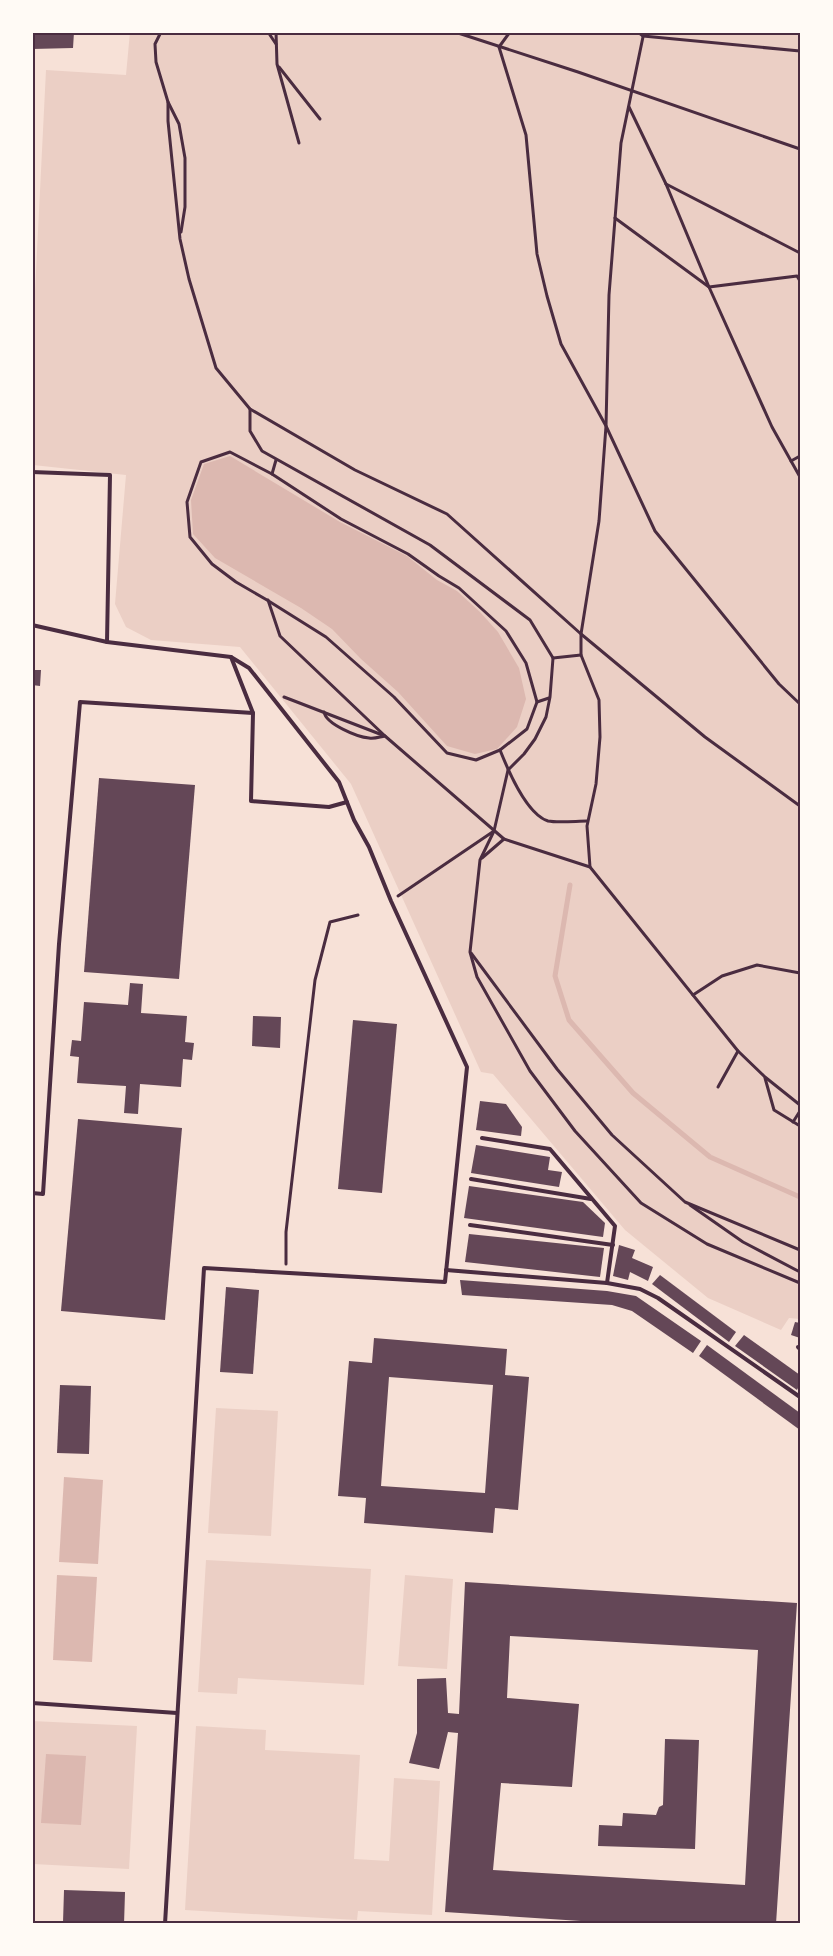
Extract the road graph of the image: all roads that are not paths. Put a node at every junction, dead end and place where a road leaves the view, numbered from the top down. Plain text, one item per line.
1 (32, 472) edge
2 (32, 624) edge
3 (107, 642) junction
4 (231, 657) junction
5 (253, 713) junction
6 (347, 802) junction
7 (482, 1138) dead end
8 (471, 1179) dead end
9 (32, 1193) edge
10 (591, 1199) junction
11 (470, 1225) dead end
12 (613, 1245) junction
13 (446, 1270) junction
14 (607, 1283) junction
15 (800, 1397) edge
16 (32, 1703) edge
17 (178, 1713) junction
18 (165, 1924) edge

1 - 3 lane
2 - 3 lane
3 - 4 lane
4 - 5 lane
4 - 6 lane
5 - 6 lane
5 - 9 lane
6 - 13 lane
7 - 10 lane
8 - 10 lane
10 - 12 lane
11 - 12 lane
12 - 14 lane
13 - 14 lane
13 - 17 lane
14 - 15 lane
16 - 17 lane
17 - 18 lane

